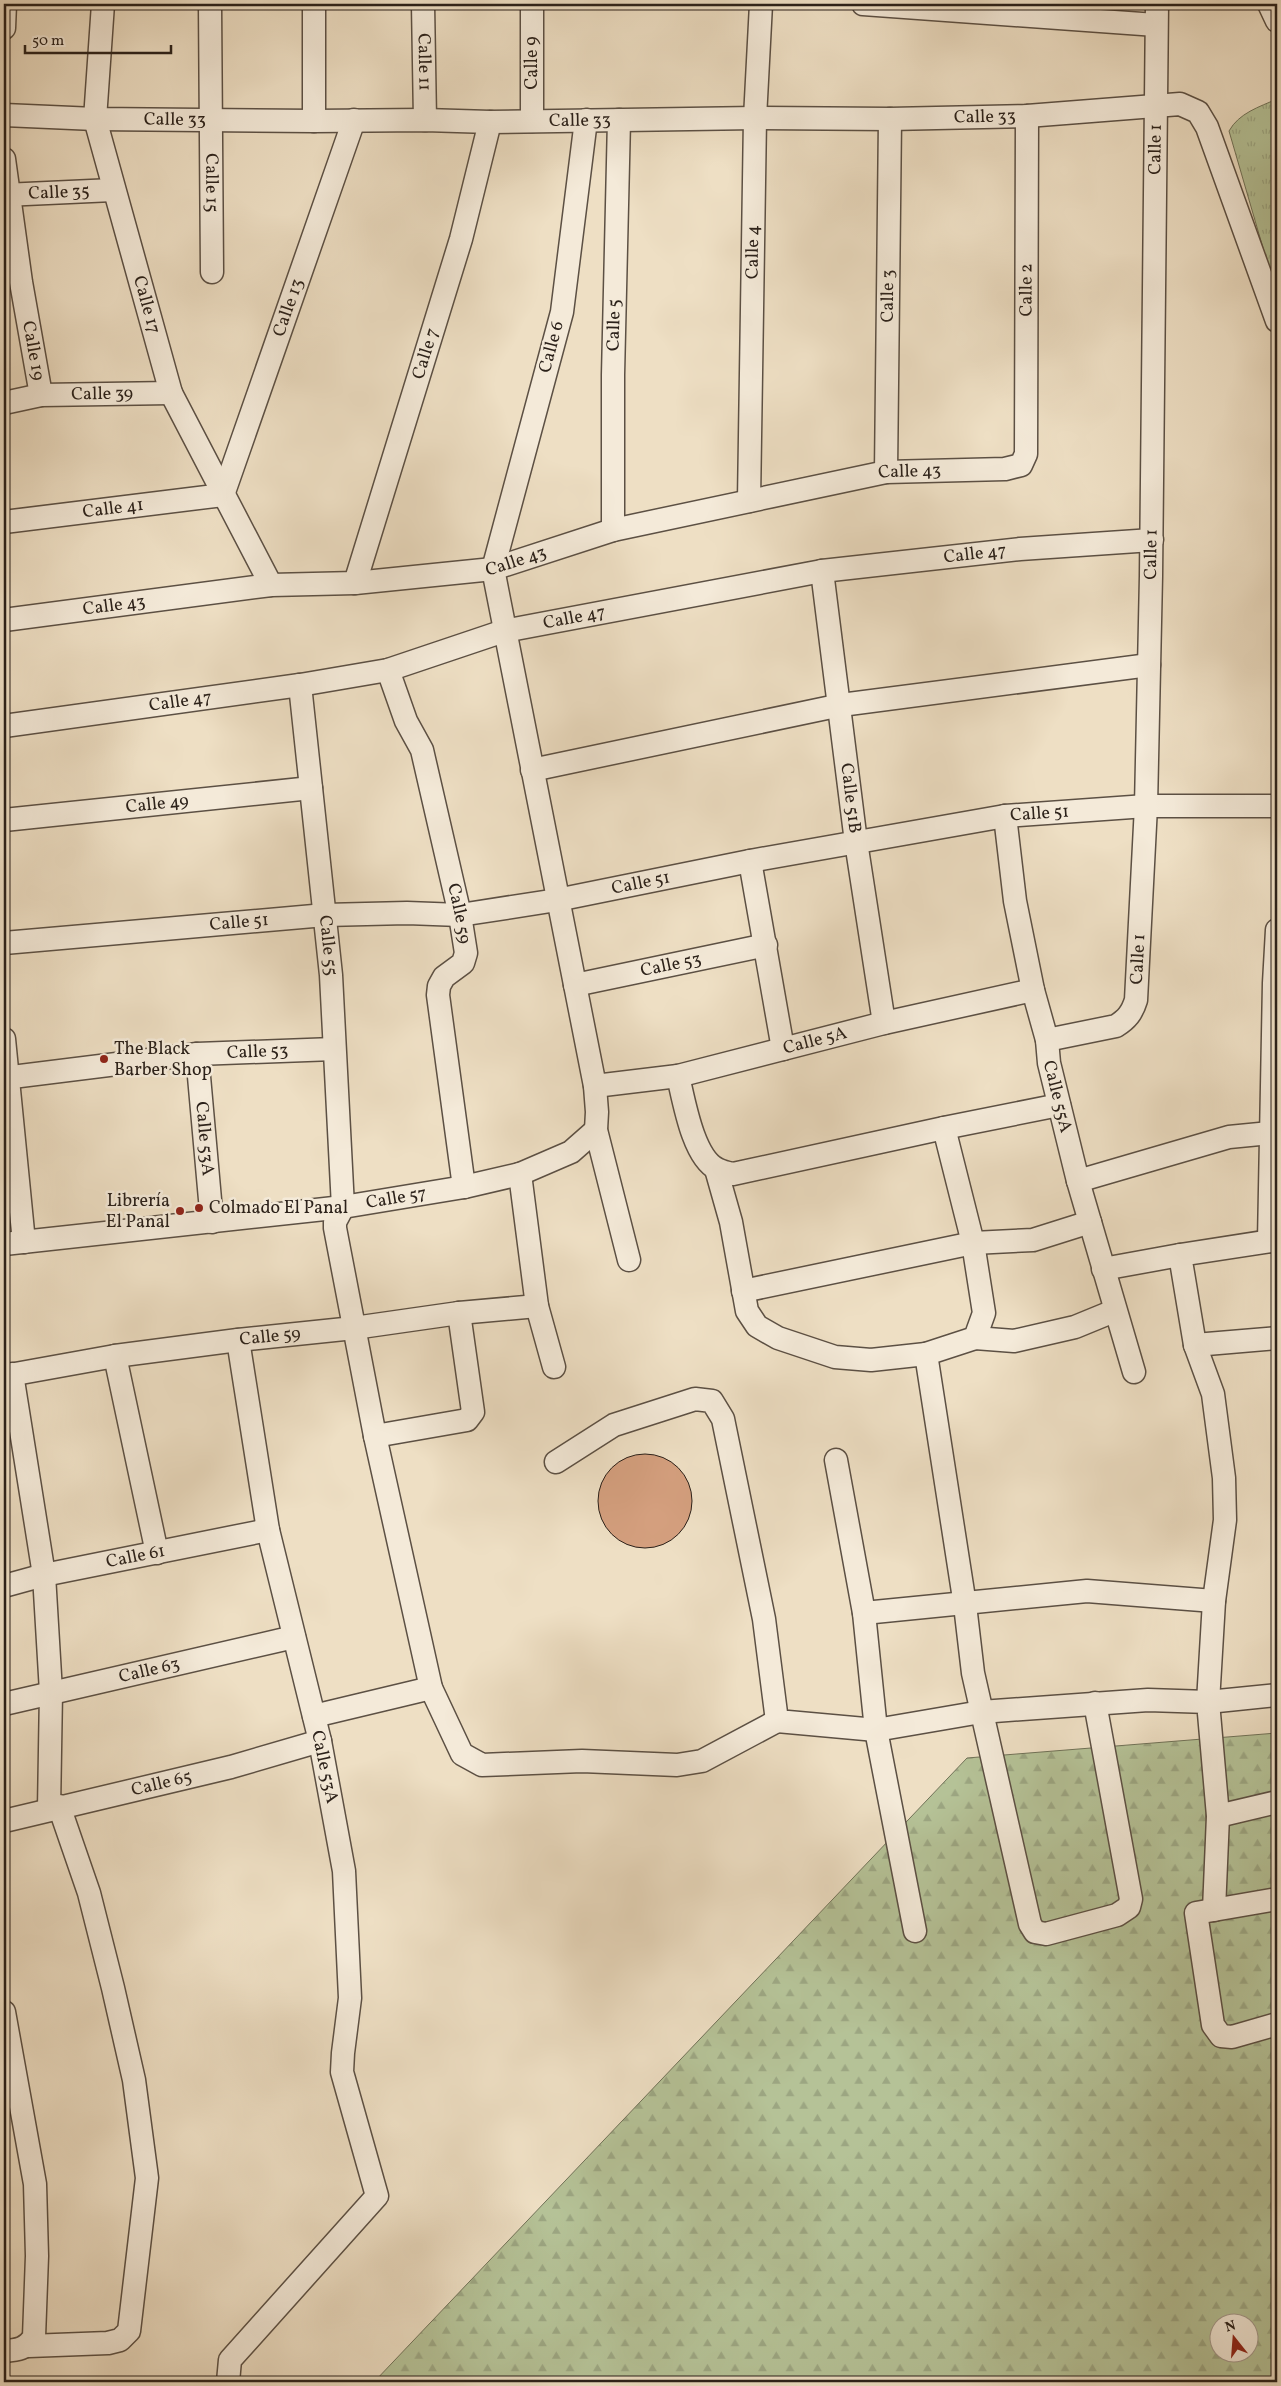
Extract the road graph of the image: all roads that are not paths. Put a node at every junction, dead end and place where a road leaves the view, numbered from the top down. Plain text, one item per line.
1 (5, 4) edge
2 (103, 4) edge
3 (210, 4) edge
4 (314, 4) edge
5 (423, 4) edge
6 (532, 4) edge
7 (761, 4) edge
8 (863, 4) edge
9 (1269, 4) edge
10 (1156, 14) edge
11 (1277, 21) edge
12 (4, 28) edge
13 (1155, 105) junction
14 (4, 115) edge
15 (1027, 116) junction
16 (209, 118) junction
17 (755, 118) junction
18 (94, 119) junction
19 (890, 119) junction
20 (354, 120) junction
21 (425, 120) junction
22 (586, 120) junction
23 (620, 120) junction
24 (314, 121) junction
25 (532, 121) junction
26 (490, 122) junction
27 (4, 159) edge
28 (113, 190) junction
29 (6, 195) edge
30 (212, 272) dead end
31 (12, 283) edge
32 (1277, 321) edge
33 (171, 393) junction
34 (41, 394) junction
35 (4, 403) edge
36 (1020, 465) joint
37 (886, 472) junction
38 (223, 495) junction
39 (749, 501) junction
40 (4, 522) edge
41 (613, 530) junction
42 (1152, 540) junction
43 (493, 569) junction
44 (822, 571) junction
45 (355, 583) junction
46 (271, 585) junction
47 (4, 620) edge
48 (504, 631) junction
49 (1149, 665) junction
50 (388, 670) junction
51 (300, 685) junction
52 (840, 705) junction
53 (4, 726) edge
54 (532, 770) junction
55 (311, 788) junction
56 (1146, 806) junction
57 (1277, 806) edge
58 (1005, 816) junction
59 (4, 820) edge
60 (856, 842) junction
61 (750, 861) junction
62 (557, 900) junction
63 (325, 915) junction
64 (460, 915) junction
65 (1277, 930) edge
66 (4, 943) edge
67 (766, 945) junction
68 (1275, 983) edge
69 (574, 985) junction
70 (1033, 990) junction
71 (884, 1023) junction
72 (4, 1039) edge
73 (1047, 1040) junction
74 (334, 1049) junction
75 (783, 1049) junction
76 (197, 1054) junction
77 (678, 1076) junction
78 (5, 1078) edge
79 (595, 1086) junction
80 (1274, 1095) edge
81 (1059, 1105) junction
82 (944, 1128) junction
83 (596, 1130) junction
84 (1270, 1133) junction
85 (716, 1169) junction
86 (520, 1174) junction
87 (1078, 1181) junction
88 (464, 1187) junction
89 (344, 1207) junction
90 (212, 1222) junction
91 (1090, 1222) junction
92 (1273, 1241) edge
93 (14, 1243) edge
94 (973, 1243) junction
95 (1180, 1255) junction
96 (629, 1260) dead end
97 (1103, 1269) junction
98 (743, 1291) junction
99 (537, 1306) junction
100 (1114, 1310) junction
101 (458, 1313) junction
102 (354, 1328) junction
103 (975, 1338) junction
104 (1277, 1338) edge
105 (238, 1340) junction
106 (1195, 1346) junction
107 (926, 1354) junction
108 (115, 1356) junction
109 (554, 1367) dead end
110 (1134, 1372) dead end
111 (8, 1375) edge
112 (375, 1436) junction
113 (836, 1460) dead end
114 (556, 1462) dead end
115 (268, 1530) junction
116 (157, 1553) junction
117 (44, 1575) junction
118 (4, 1586) edge
119 (1214, 1601) junction
120 (965, 1605) junction
121 (864, 1613) junction
122 (294, 1637) junction
123 (431, 1688) junction
124 (50, 1692) junction
125 (1277, 1696) edge
126 (1208, 1702) junction
127 (1095, 1703) junction
128 (4, 1704) edge
129 (981, 1712) junction
130 (314, 1716) junction
131 (777, 1721) junction
132 (876, 1730) junction
133 (320, 1741) junction
134 (1277, 1802) edge
135 (54, 1808) junction
136 (1218, 1816) junction
137 (4, 1821) edge
138 (1277, 1899) edge
139 (1214, 1910) junction
140 (915, 1931) dead end
141 (4, 2012) edge
142 (1277, 2024) edge
143 (28, 2346) junction
144 (4, 2352) edge
145 (228, 2382) edge

1 - 12 street
2 - 18 street, Calle 17
3 - 16 street, Calle 15
4 - 24 street
5 - 21 street, Calle 11
6 - 25 street, Calle 9
7 - 17 street, Calle 4
8 - 10 street
9 - 11 street
10 - 13 street, Calle 1
13 - 15 street, Calle 33
13 - 32 street, Calle 33
13 - 42 street, Calle 1
14 - 18 street, Calle 33
15 - 19 street, Calle 33
15 - 36 street, Calle 2
16 - 18 street, Calle 33
16 - 24 street, Calle 33
16 - 30 street, Calle 15
17 - 19 street, Calle 33
17 - 23 street, Calle 33
17 - 39 street, Calle 4
18 - 28 street, Calle 17
19 - 37 street, Calle 3
20 - 21 street, Calle 33
20 - 24 street, Calle 33
20 - 38 street, Calle 13
21 - 26 street, Calle 33
22 - 23 street, Calle 33
22 - 25 street, Calle 33
22 - 43 street, Calle 6
23 - 41 street, Calle 5
25 - 26 street, Calle 33
26 - 45 street, Calle 7
27 - 29 street, Calle 19
28 - 29 street, Calle 35
28 - 33 street, Calle 17
29 - 31 street, Calle 19
31 - 34 street, Calle 19
33 - 34 street, Calle 39
33 - 38 street, Calle 17
34 - 35 street, Calle 39
36 - 37 street, Calle 43
37 - 39 street, Calle 43
38 - 40 street, Calle 41
38 - 46 street, Calle 17
39 - 41 street, Calle 43
41 - 43 street, Calle 43
42 - 44 street, Calle 47
42 - 49 street, Calle 1
43 - 45 street, Calle 43
43 - 48 street
44 - 48 street, Calle 47
44 - 52 street, Calle 51B
45 - 46 street, Calle 43
46 - 47 street, Calle 43
48 - 50 street, Calle 47
48 - 54 street
49 - 52 street
49 - 56 street, Calle 1
50 - 51 street, Calle 47
50 - 64 street, Calle 59
51 - 53 street, Calle 47
51 - 55 street, Calle 55
52 - 54 street
52 - 60 street, Calle 51B
54 - 62 street
55 - 59 street, Calle 49
55 - 63 street, Calle 55
56 - 57 street, Calle 51
56 - 58 street, Calle 51
56 - 73 street, Calle 1
58 - 60 street, Calle 51
58 - 70 street, Calle 55A
60 - 61 street, Calle 51
60 - 71 street, Calle 51B
61 - 62 street, Calle 51
61 - 67 street
62 - 64 street, Calle 51
62 - 69 street
63 - 64 street, Calle 51
63 - 66 street, Calle 51
63 - 74 street, Calle 55
64 - 88 street, Calle 59
65 - 68 street
67 - 69 street, Calle 53
67 - 75 street
68 - 80 street
69 - 79 street
70 - 71 street, Calle 5A
70 - 73 street, Calle 55A
71 - 75 street, Calle 5A
72 - 78 street
73 - 81 street, Calle 55A
74 - 76 street, Calle 53
74 - 89 street, Calle 55
75 - 77 street, Calle 5A
76 - 78 street, Calle 53
76 - 90 street, Calle 53A
77 - 79 street, Calle 5A
77 - 85 street
78 - 93 street
79 - 83 street
80 - 84 street
81 - 82 street
81 - 87 street, Calle 55A
82 - 85 street
82 - 94 street
83 - 86 street, Calle 57
83 - 96 street
84 - 87 street
84 - 92 street
85 - 98 street
86 - 88 street, Calle 57
86 - 99 street
87 - 91 street, Calle 55A
88 - 89 street, Calle 57
89 - 90 street, Calle 57
89 - 102 street
90 - 93 street, Calle 57
91 - 94 street
91 - 97 street, Calle 55A
92 - 95 street
94 - 98 street
94 - 103 street
95 - 97 street
95 - 106 street
97 - 100 street, Calle 55A
98 - 107 street
99 - 101 street, Calle 59
99 - 109 street
100 - 103 street
100 - 110 street, Calle 55A
101 - 102 street, Calle 59
101 - 112 street
102 - 105 street, Calle 59
102 - 112 street
103 - 107 street
104 - 106 street
105 - 108 street, Calle 59
105 - 115 street, Calle 53A
106 - 119 street
107 - 120 street
108 - 111 street, Calle 59
108 - 116 street
111 - 117 street
112 - 123 street
113 - 121 street
114 - 131 street
115 - 116 street, Calle 61
115 - 122 street, Calle 53A
116 - 117 street, Calle 61
117 - 118 street, Calle 61
117 - 124 street
119 - 120 street
119 - 126 street
120 - 121 street
120 - 129 street
121 - 132 street
122 - 124 street, Calle 63
122 - 130 street, Calle 53A
123 - 130 street
123 - 131 street
124 - 128 street, Calle 63
124 - 135 street
125 - 126 street
126 - 127 street
126 - 136 street
127 - 129 street
127 - 129 street
129 - 132 street
130 - 133 street, Calle 53A
131 - 132 street
132 - 140 street
133 - 135 street, Calle 65
133 - 145 street, Calle 53A
134 - 136 street
135 - 137 street, Calle 65
135 - 143 street
136 - 139 street
138 - 139 street
139 - 142 street
141 - 143 street
143 - 144 street

